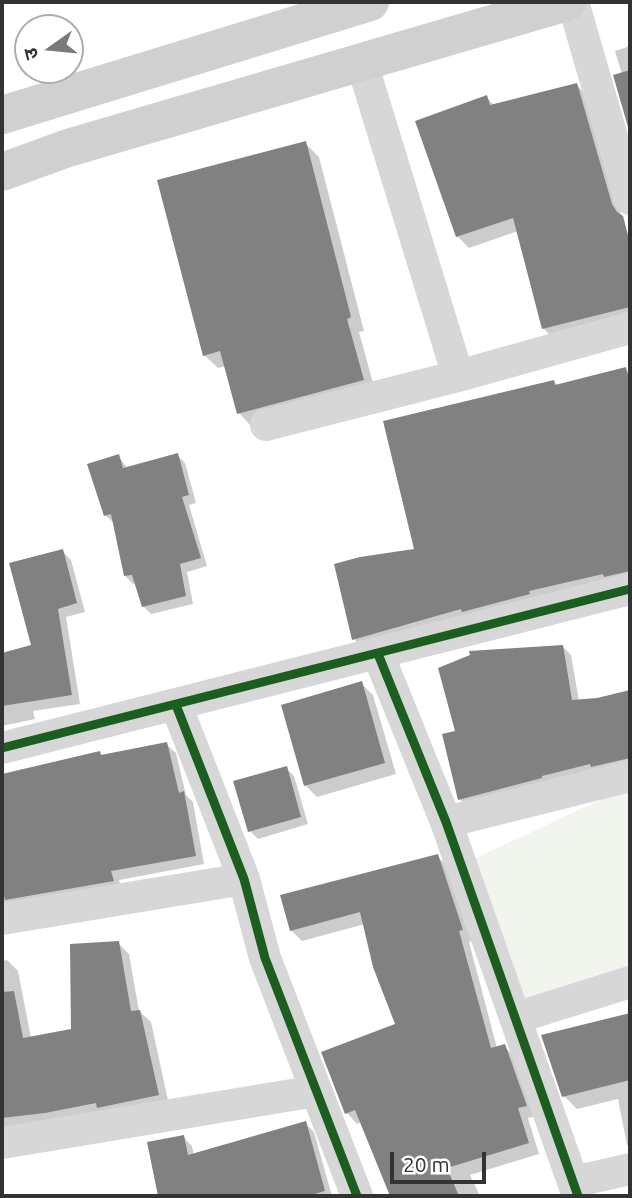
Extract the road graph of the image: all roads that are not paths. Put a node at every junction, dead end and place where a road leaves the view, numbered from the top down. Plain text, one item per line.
1 (370, 2) edge
2 (567, 2) edge
3 (573, 2) edge
4 (361, 60) junction
5 (2, 116) edge
6 (2, 172) edge
7 (630, 199) edge
8 (630, 328) edge
9 (458, 376) junction
10 (266, 425) dead end
11 (630, 589) edge
12 (378, 654) junction
13 (176, 705) junction
14 (2, 748) edge
15 (630, 776) edge
16 (446, 822) junction
17 (244, 879) junction
18 (2, 919) edge
19 (630, 982) edge
20 (515, 1018) junction
21 (316, 1091) junction
22 (2, 1143) edge
23 (630, 1169) edge
24 (575, 1189) edge
25 (357, 1196) edge

1 - 5 main road
2 - 4 main road
3 - 7 street
4 - 6 main road
4 - 9 street
8 - 9 street
9 - 10 street
11 - 12 street
12 - 13 street
12 - 16 street
13 - 14 street
13 - 17 street
15 - 16 street
16 - 20 street
17 - 18 street
17 - 21 street
19 - 20 street
20 - 24 street
21 - 22 street
21 - 25 street
23 - 24 street

